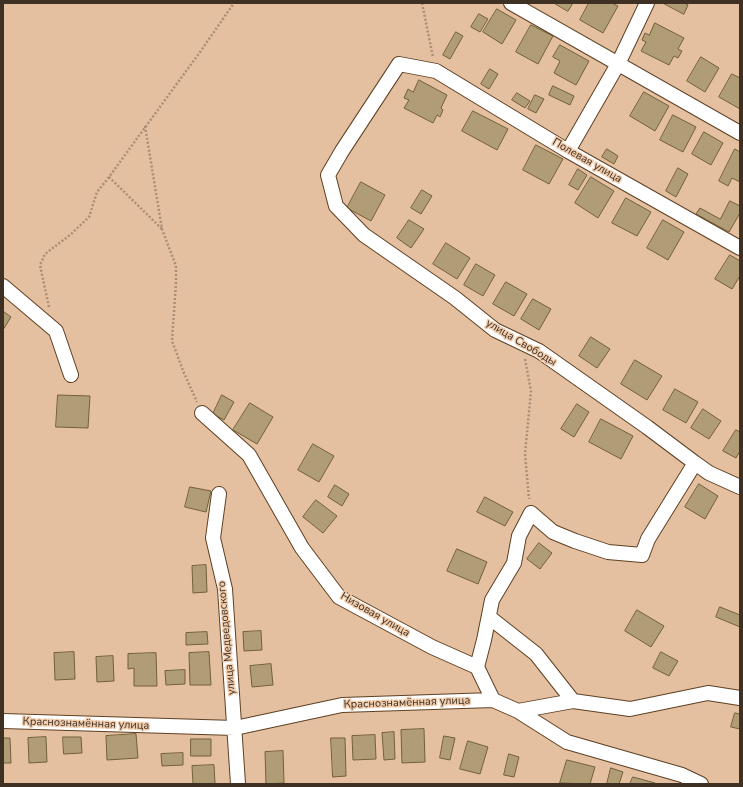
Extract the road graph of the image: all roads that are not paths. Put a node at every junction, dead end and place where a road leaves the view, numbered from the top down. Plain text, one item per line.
1 (511, 3) edge
2 (647, 3) edge
3 (618, 64) junction
4 (740, 133) edge
5 (568, 151) junction
6 (328, 175) joint
7 (740, 248) edge
8 (3, 286) edge
9 (71, 375) dead end
10 (202, 413) road end
11 (695, 463) junction
12 (740, 487) edge
13 (219, 494) dead end
14 (489, 617) junction
15 (477, 667) junction
16 (740, 698) edge
17 (493, 700) junction
18 (573, 701) junction
19 (518, 711) junction
20 (3, 721) edge
21 (235, 728) junction
22 (238, 784) edge
23 (701, 784) edge

1 - 3 street
2 - 3 street
3 - 4 street
3 - 5 street
5 - 6 street, Полевая улица
5 - 7 street, Полевая улица
6 - 11 street, улица Свободы
8 - 9 street
10 - 15 street, Низовая улица
11 - 12 street, улица Свободы
11 - 14 street
13 - 21 street, улица Медведовского
14 - 15 street
14 - 18 street
15 - 17 street
16 - 18 street
17 - 19 street, Краснознамённая улица
17 - 21 street, Краснознамённая улица
18 - 19 street
19 - 23 street, Краснознамённая улица
20 - 21 street, Краснознамённая улица
21 - 22 street, улица Медведовского

